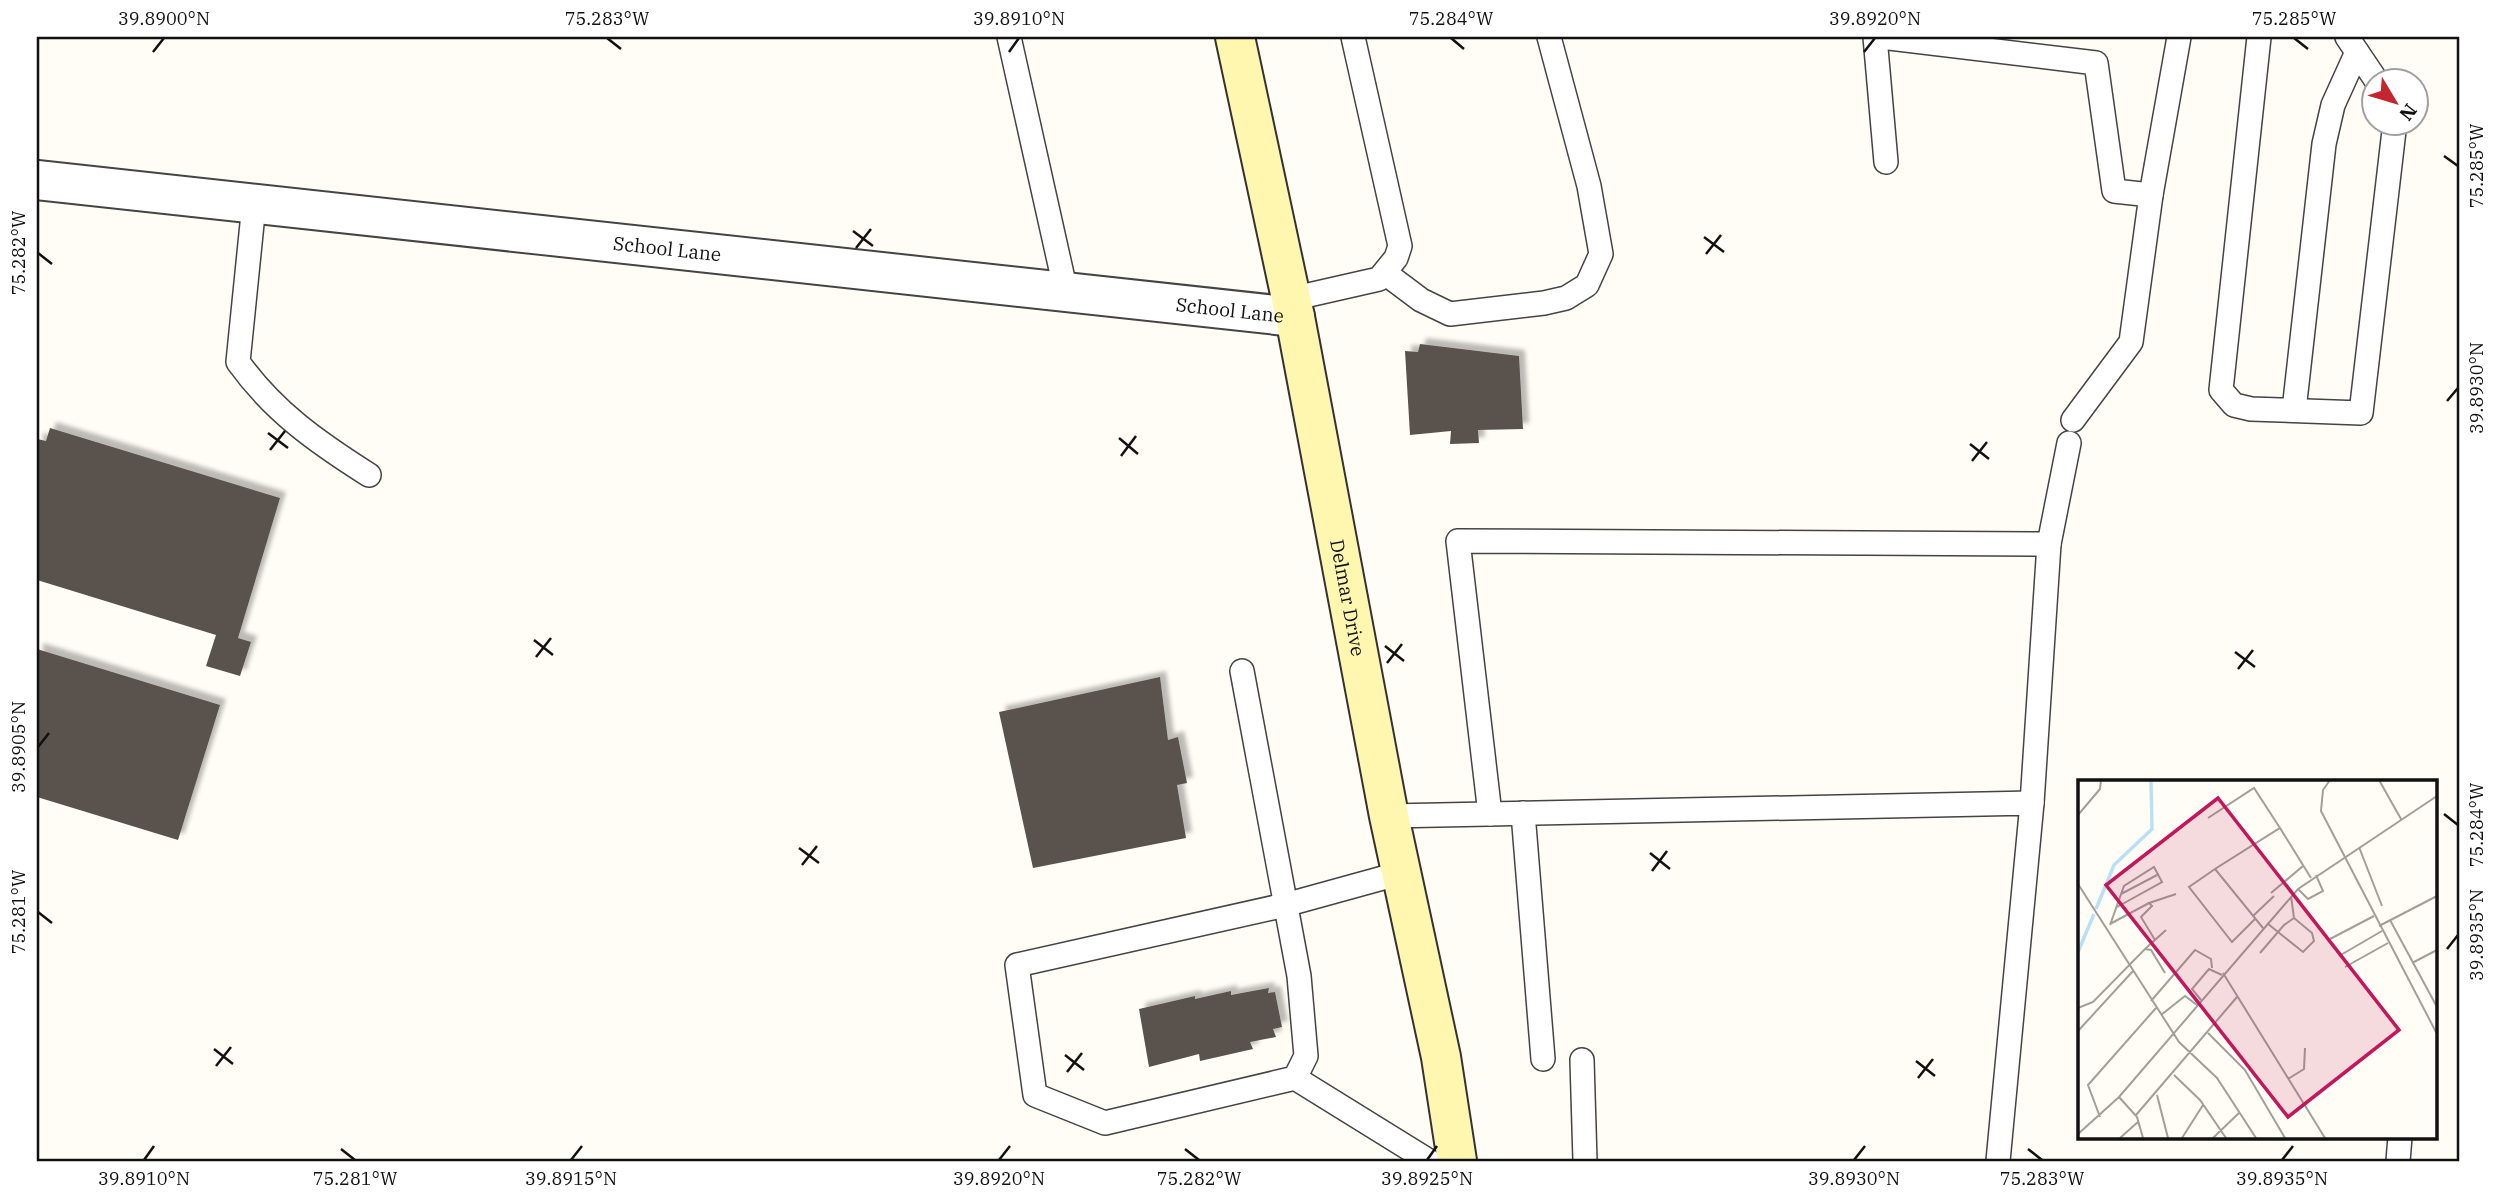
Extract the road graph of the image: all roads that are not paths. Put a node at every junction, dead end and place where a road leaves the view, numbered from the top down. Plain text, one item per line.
1 (1009, 37) edge
2 (1235, 37) edge
3 (1353, 37) edge
4 (1549, 37) edge
5 (1875, 37) edge
6 (1881, 37) edge
7 (2179, 37) edge
8 (2259, 37) edge
9 (2352, 44) edge
10 (2367, 66) edge
11 (2393, 136) edge
12 (1886, 162) dead end
13 (37, 180) edge
14 (2151, 195) junction
15 (254, 204) junction
16 (1385, 273) junction
17 (1066, 292) junction
18 (1293, 308) junction
19 (2294, 410) junction
20 (2073, 420) dead end
21 (2068, 443) dead end
22 (369, 475) dead end
23 (2049, 544) junction
24 (1242, 671) dead end
25 (2032, 803) junction
26 (1523, 813) junction
27 (1490, 814) junction
28 (1388, 816) junction
29 (1401, 873) junction
30 (1285, 905) junction
31 (1543, 1059) dead end
32 (1582, 1060) dead end
33 (1295, 1078) junction
34 (2400, 1138) edge
35 (1429, 1161) edge
36 (1457, 1161) edge
37 (1585, 1161) edge
38 (1998, 1161) edge
39 (2398, 1161) edge

1 - 17 lane
2 - 18 street, Delmar Drive
3 - 16 lane
4 - 16 lane
5 - 12 lane
6 - 14 lane
7 - 14 lane
8 - 19 lane
9 - 10 lane
9 - 19 lane
11 - 19 lane
13 - 15 street, School Lane
14 - 20 lane
15 - 17 street, School Lane
15 - 22 lane
16 - 18 lane
17 - 18 street, School Lane
18 - 28 street, Delmar Drive
21 - 23 lane
23 - 25 lane
23 - 27 lane
24 - 30 lane
25 - 26 lane
25 - 38 lane
26 - 27 lane
26 - 31 lane
27 - 28 lane
28 - 29 street, Delmar Drive
29 - 30 lane
29 - 36 street, Delmar Drive
30 - 33 lane
30 - 33 lane
32 - 37 lane
33 - 35 lane
34 - 39 lane

